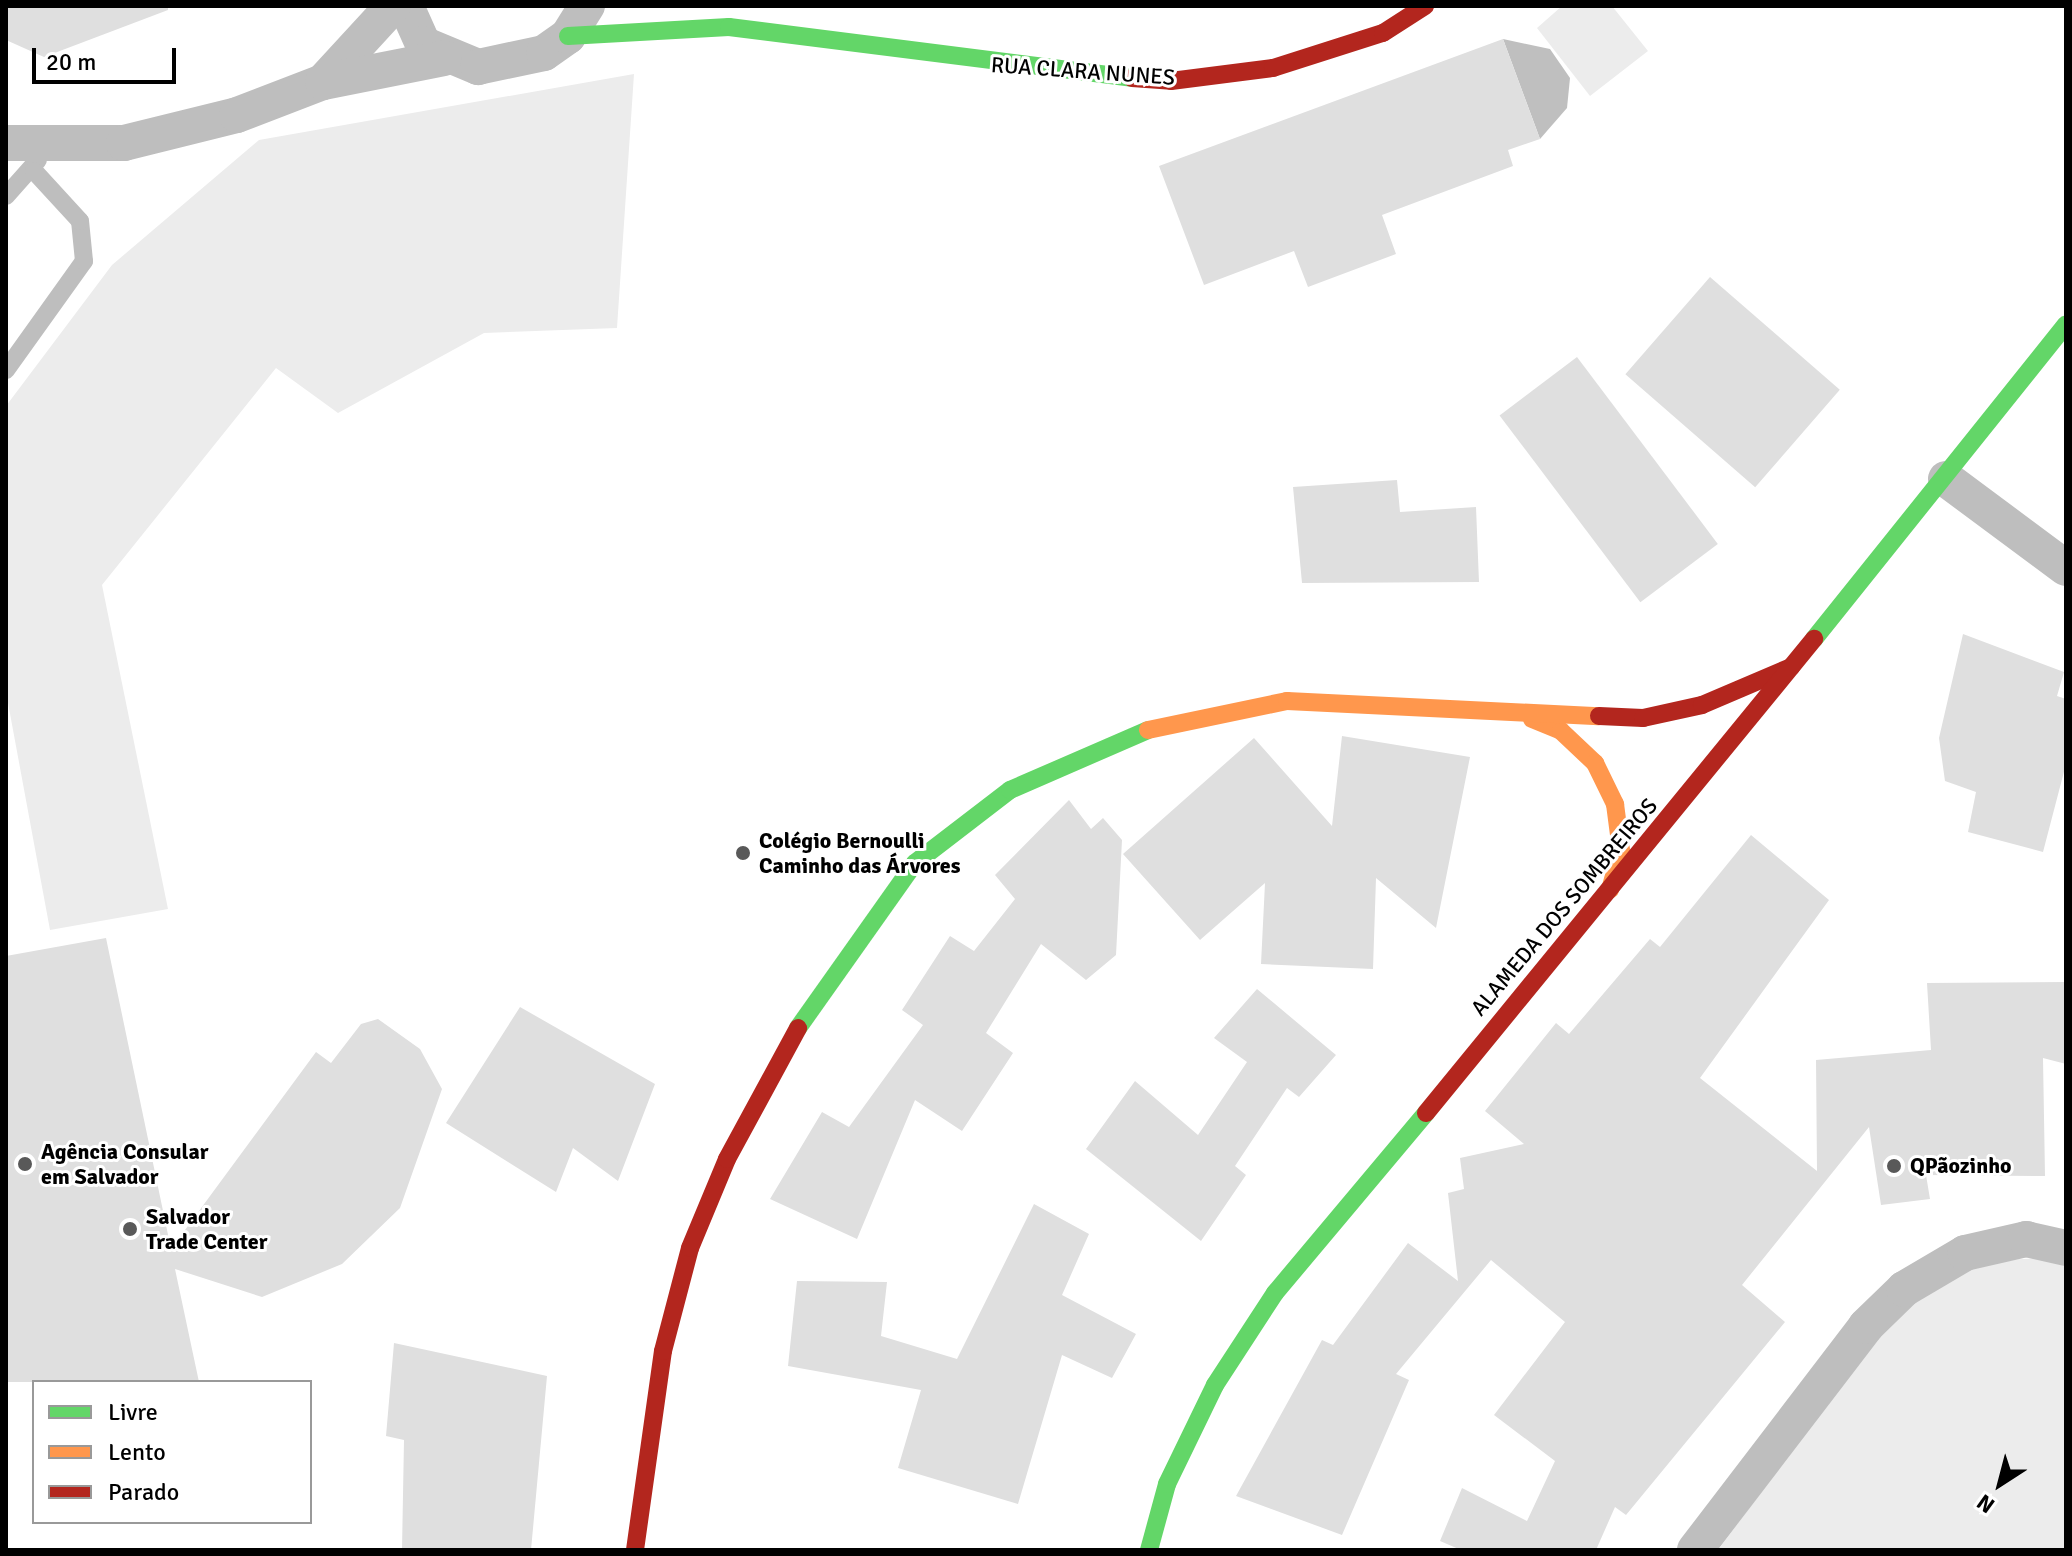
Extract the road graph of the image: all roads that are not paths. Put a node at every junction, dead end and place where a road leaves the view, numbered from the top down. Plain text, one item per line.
1 (393, 6) edge
2 (406, 6) edge
3 (587, 6) edge
4 (676, 6) edge
5 (1425, 6) edge
6 (729, 27) junction
7 (568, 36) junction
8 (444, 58) junction
9 (323, 82) junction
10 (6, 143) edge
11 (38, 159) junction
12 (6, 196) edge
13 (2066, 324) edge
14 (6, 370) edge
15 (1946, 479) junction
16 (2066, 568) edge
17 (1791, 667) junction
18 (1519, 714) junction
19 (1609, 895) junction
20 (2066, 1248) edge
21 (635, 1550) edge
22 (1149, 1550) edge
23 (1695, 1550) edge

1 - 9 street
2 - 8 street
3 - 7 street
4 - 6 street, RUA CLARA NUNES
5 - 6 street, RUA CLARA NUNES
6 - 7 street, RUA CLARA NUNES
7 - 8 street
8 - 9 street
9 - 11 street
10 - 11 street
11 - 12 lane
11 - 14 lane
13 - 15 street, ALAMEDA DOS SOMBREIROS
15 - 16 street
15 - 17 street, ALAMEDA DOS SOMBREIROS
17 - 18 street
17 - 19 street, ALAMEDA DOS SOMBREIROS
18 - 19 street
18 - 21 street
19 - 22 street, ALAMEDA DOS SOMBREIROS
20 - 23 street

